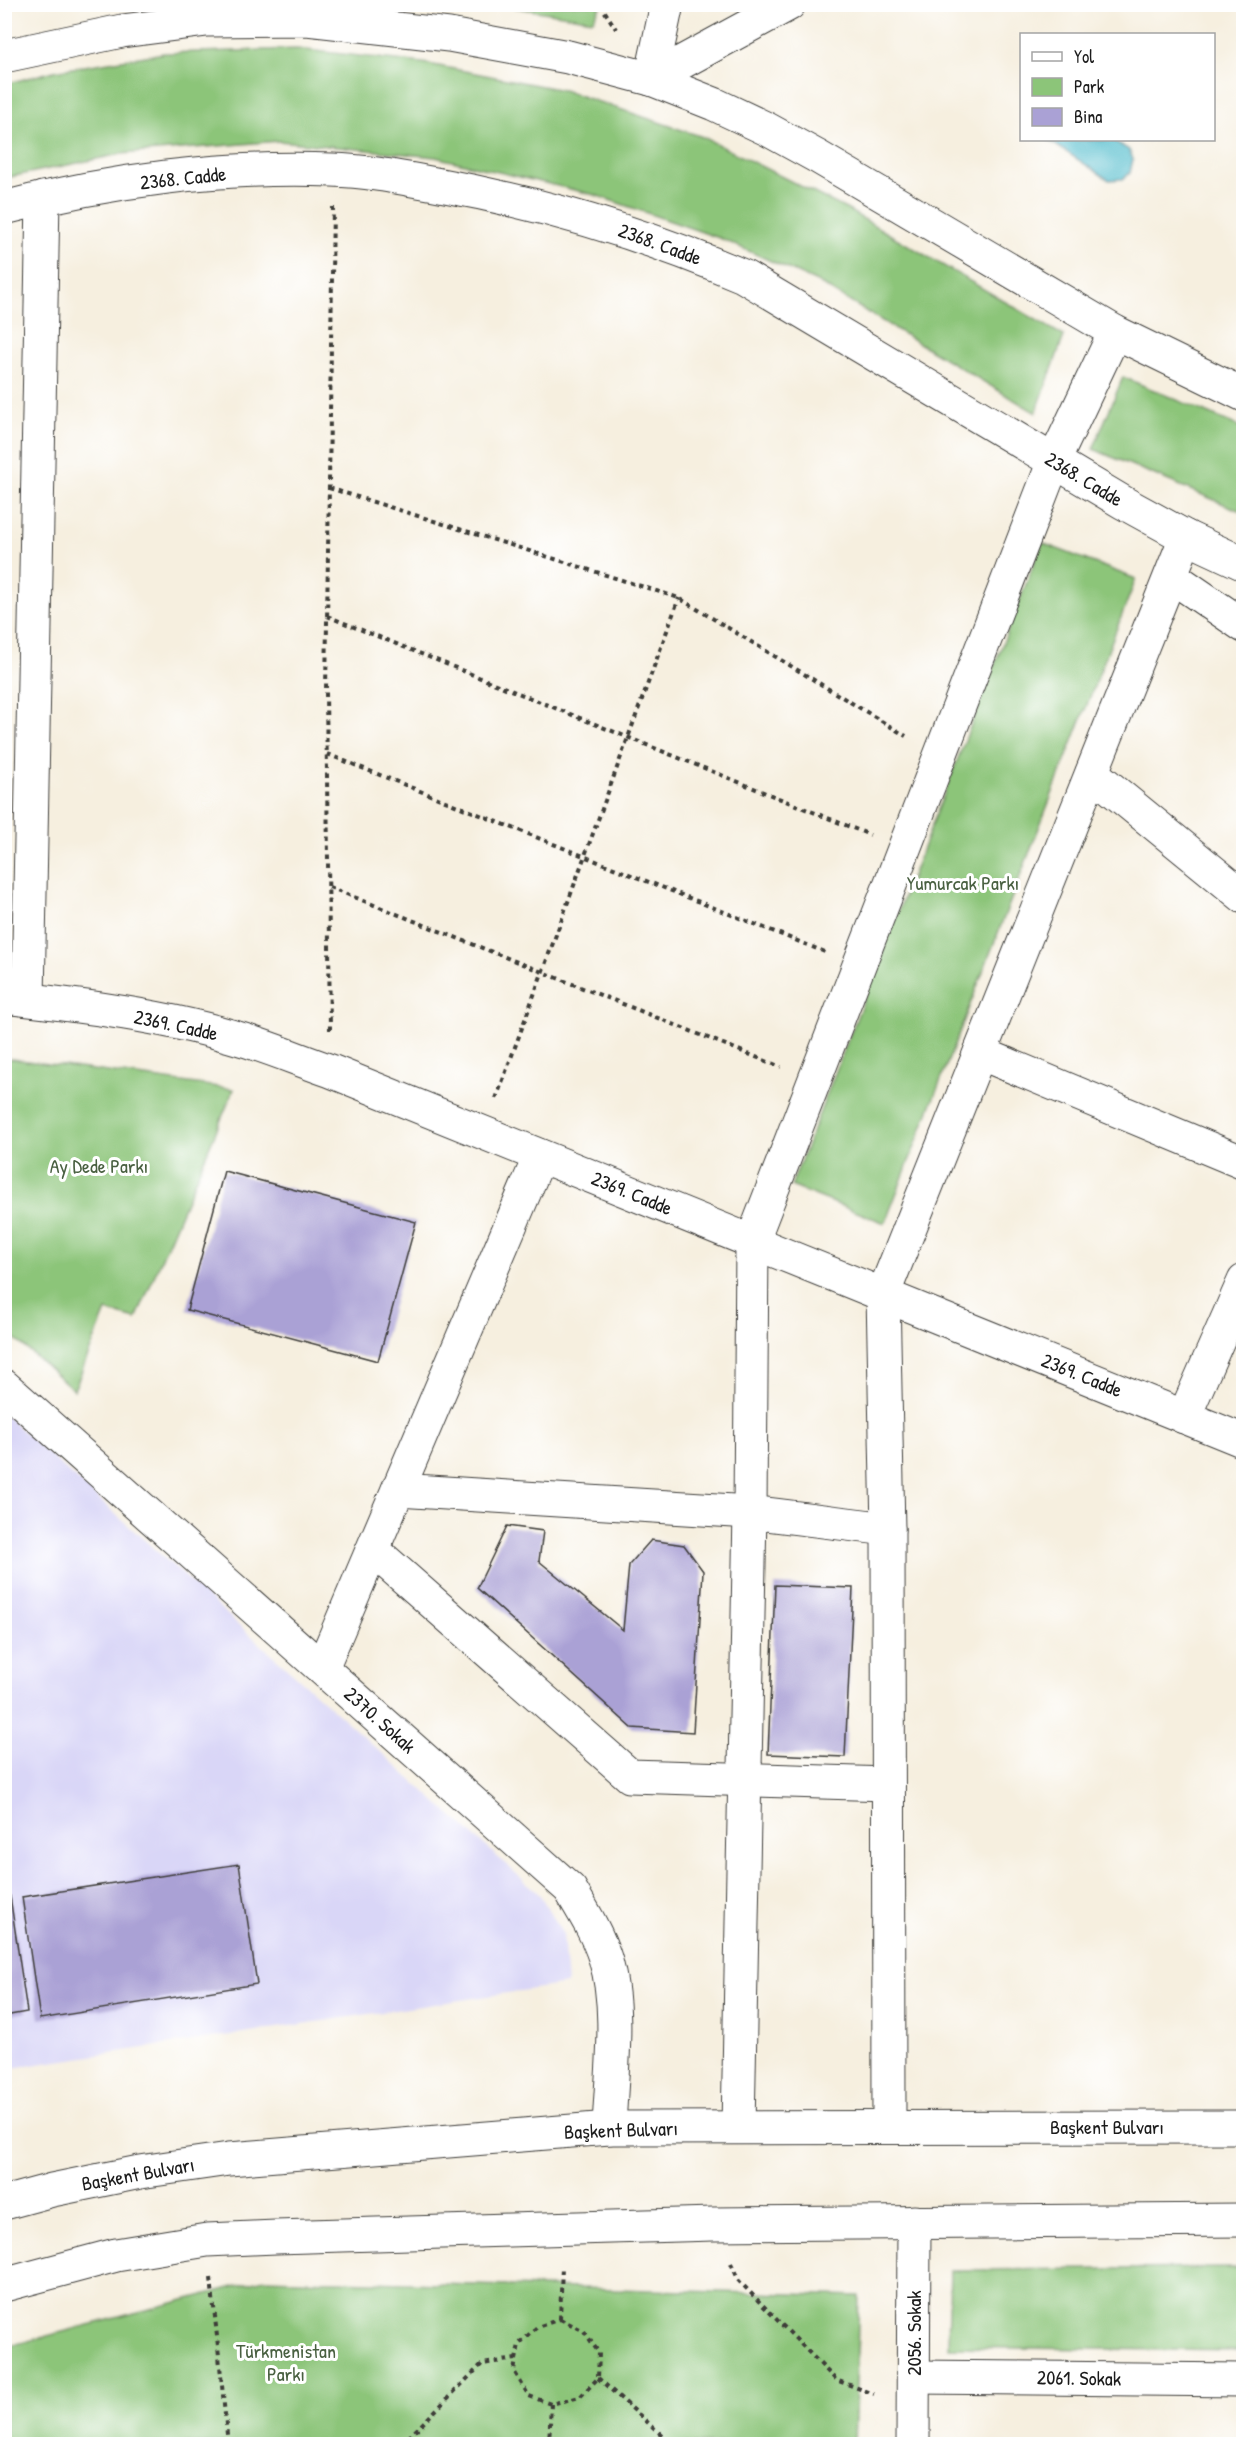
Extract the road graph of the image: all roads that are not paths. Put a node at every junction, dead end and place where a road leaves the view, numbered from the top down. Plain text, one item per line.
1 (667, 4) edge
2 (789, 4) edge
3 (4, 56) edge
4 (651, 79) junction
5 (43, 198) junction
6 (4, 208) edge
7 (1116, 332) junction
8 (1244, 395) edge
9 (1054, 461) junction
10 (1186, 537) junction
11 (1244, 564) edge
12 (1171, 576) junction
13 (1244, 626) edge
14 (1092, 773) junction
15 (1244, 897) edge
16 (16, 998) edge
17 (980, 1053) junction
18 (540, 1156) junction
19 (1244, 1163) edge
20 (752, 1242) junction
21 (1244, 1281) edge
22 (883, 1295) junction
23 (4, 1386) edge
24 (1184, 1417) junction
25 (1244, 1441) edge
26 (398, 1490) junction
27 (750, 1512) junction
28 (888, 1528) junction
29 (374, 1550) junction
30 (322, 1668) junction
31 (745, 1780) junction
32 (888, 1784) junction
33 (738, 2127) junction
34 (889, 2127) junction
35 (1244, 2127) edge
36 (609, 2128) junction
37 (4, 2203) edge
38 (1244, 2220) edge
39 (914, 2222) junction
40 (4, 2284) edge
41 (914, 2377) junction
42 (1244, 2380) edge
43 (914, 2445) edge

1 - 4 street
2 - 4 street
3 - 4 street
4 - 7 street
5 - 6 street, 2368. Cadde
5 - 9 street, 2368. Cadde
5 - 16 street
7 - 8 street
7 - 9 street
9 - 10 street, 2368. Cadde
9 - 20 street
10 - 11 street, 2368. Cadde
10 - 12 street
12 - 13 street
12 - 14 street
14 - 15 street
14 - 17 street
16 - 18 street, 2369. Cadde
17 - 19 street
17 - 22 street
18 - 20 street, 2369. Cadde
18 - 26 street
20 - 22 street, 2369. Cadde
20 - 27 street
21 - 24 street
22 - 24 street, 2369. Cadde
22 - 28 street
23 - 30 street, 2370. Sokak
24 - 25 street, 2369. Cadde
26 - 27 street
26 - 29 street
27 - 28 street
27 - 31 street
28 - 32 street
29 - 30 street
29 - 31 street
30 - 36 street, 2370. Sokak
31 - 32 street
31 - 33 street
32 - 34 street
33 - 34 street, Başkent Bulvarı
33 - 36 street, Başkent Bulvarı
34 - 35 street, Başkent Bulvarı
36 - 37 street, Başkent Bulvarı
38 - 39 street
39 - 40 street
39 - 41 street, 2056. Sokak
41 - 42 street, 2061. Sokak
41 - 43 street, 2056. Sokak

